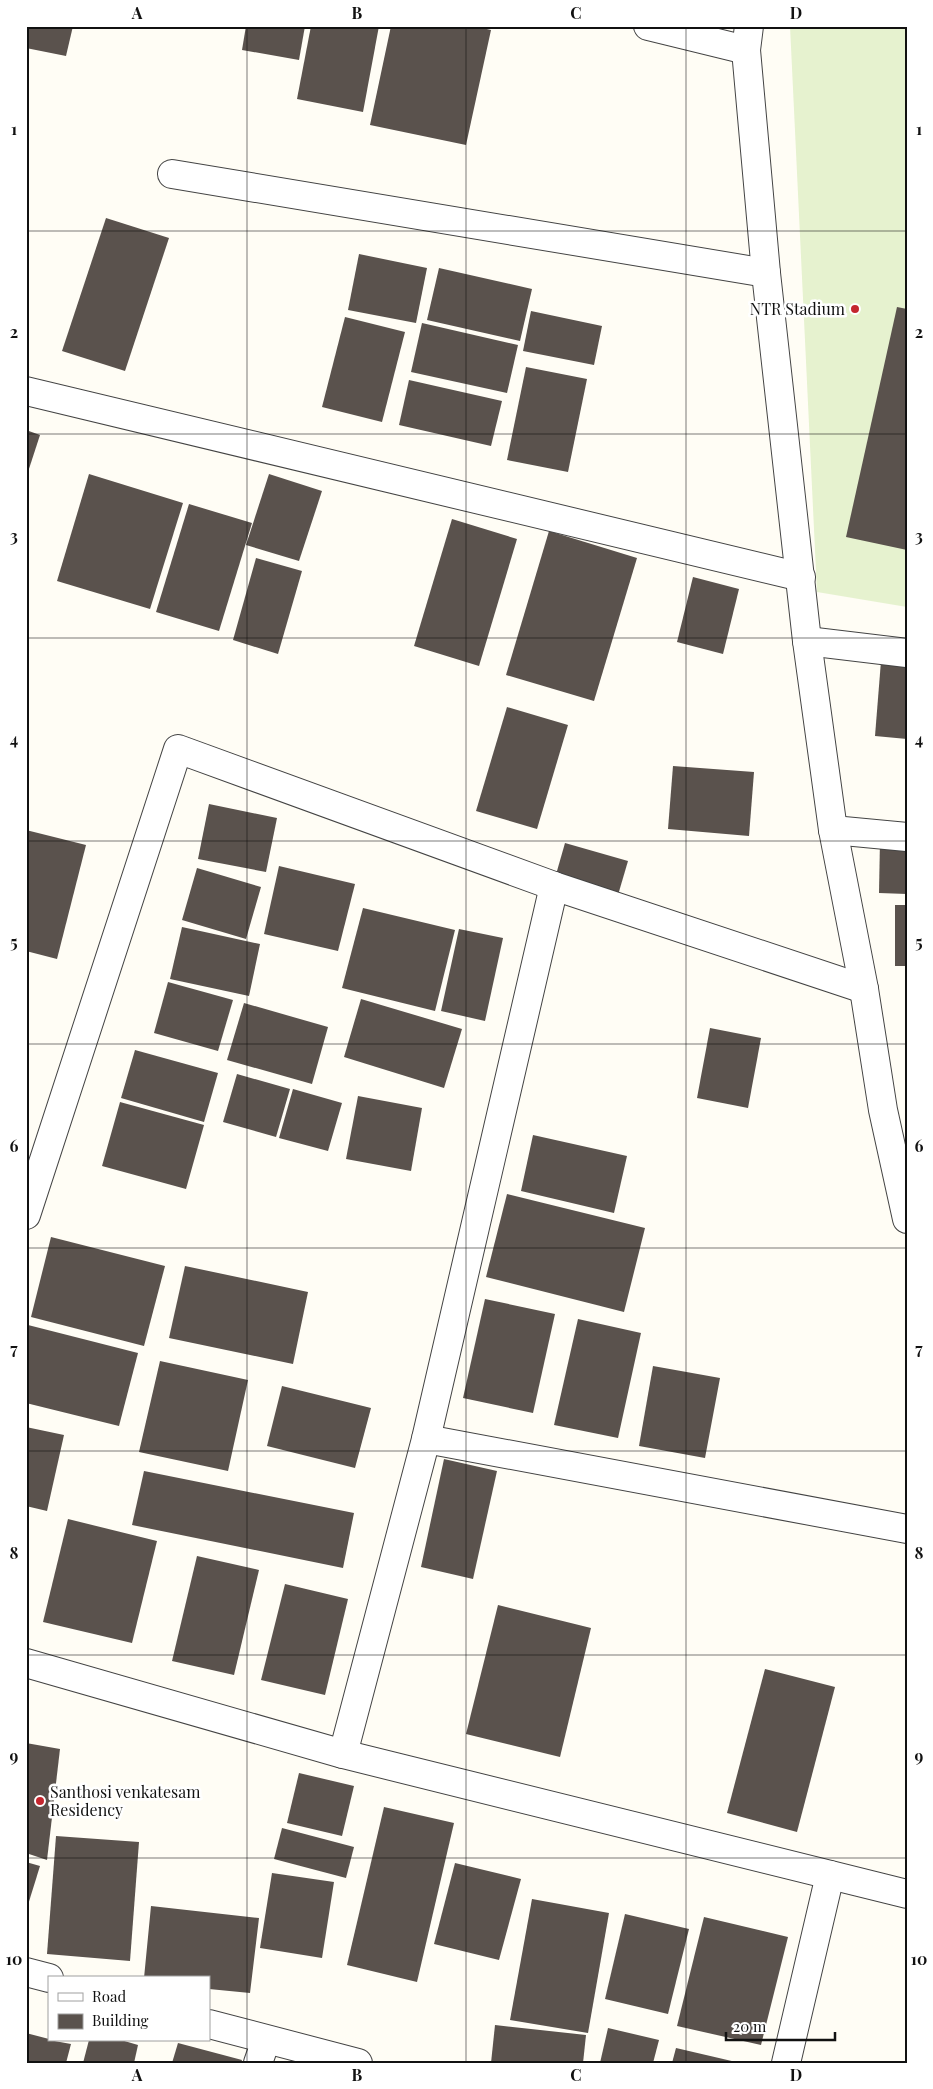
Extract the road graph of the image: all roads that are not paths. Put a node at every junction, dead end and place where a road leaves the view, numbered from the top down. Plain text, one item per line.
1 (648, 26) edge
2 (744, 34) edge
3 (172, 174) dead end
4 (766, 273) junction
5 (26, 391) edge
6 (801, 578) junction
7 (807, 641) junction
8 (907, 652) edge
9 (833, 830) junction
10 (907, 837) edge
11 (554, 886) junction
12 (864, 989) junction
13 (895, 1112) edge
14 (26, 1215) edge
15 (907, 1219) edge
16 (426, 1439) junction
17 (907, 1529) edge
18 (26, 1663) edge
19 (343, 1754) junction
20 (830, 1875) junction
21 (907, 1894) edge
22 (26, 1972) edge
23 (48, 1978) edge
24 (210, 2025) edge
25 (262, 2051) edge
26 (358, 2063) edge
27 (786, 2063) edge

1 - 2 street
2 - 4 street
3 - 4 street
4 - 6 street
5 - 6 street
6 - 7 street
7 - 8 street
7 - 9 street
9 - 10 street
9 - 12 street
11 - 12 street
11 - 14 street
11 - 16 street
12 - 13 street
13 - 15 street
16 - 17 street
16 - 19 street
18 - 19 street
19 - 20 street
20 - 21 street
20 - 27 street
22 - 23 street
24 - 25 street
25 - 26 street

